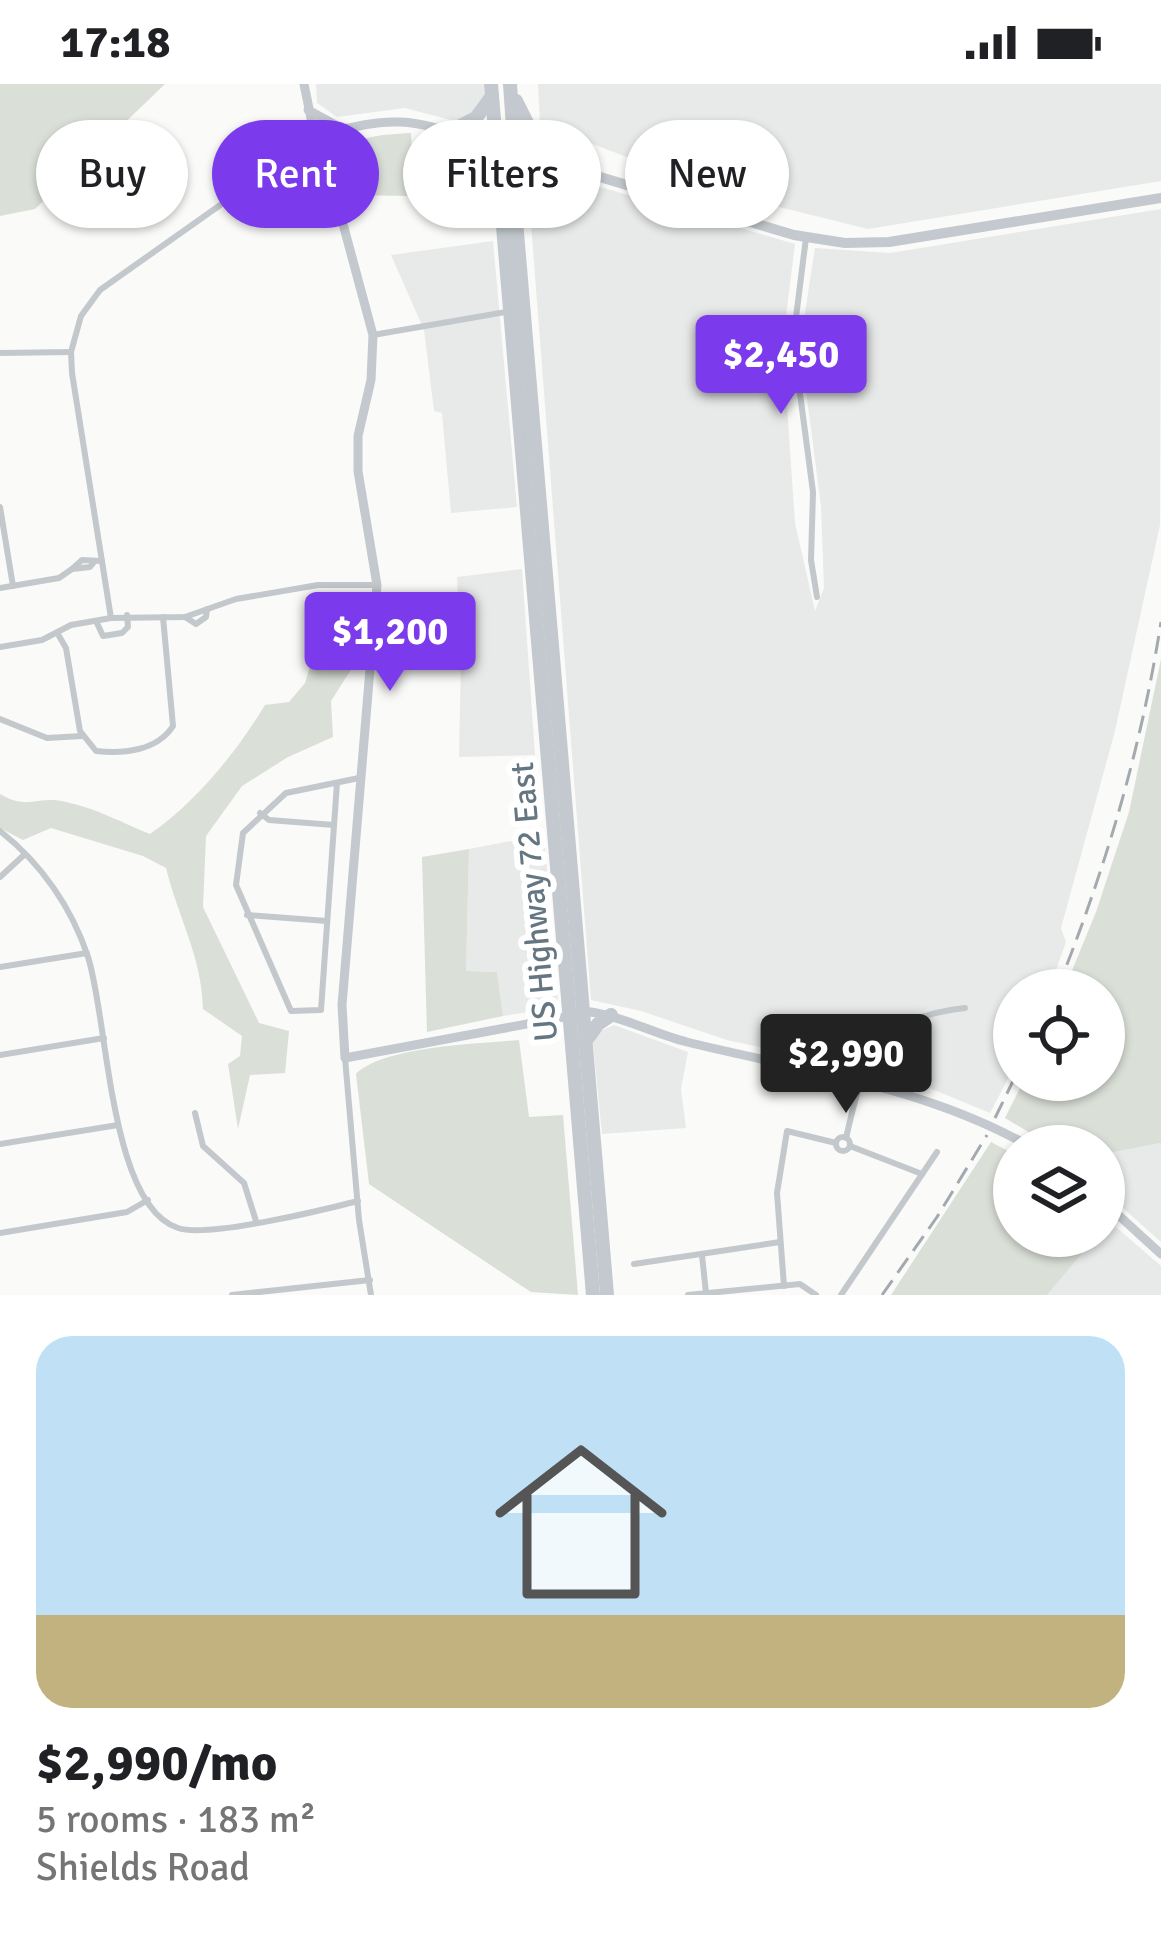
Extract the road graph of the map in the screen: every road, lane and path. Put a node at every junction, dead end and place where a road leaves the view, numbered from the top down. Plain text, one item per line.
1 (304, 84) edge
2 (510, 87) edge
3 (492, 90) edge
4 (308, 110) junction
5 (310, 120) edge
6 (327, 120) edge
7 (472, 120) edge
8 (498, 120) edge
9 (506, 120) edge
10 (526, 120) edge
11 (601, 176) edge
12 (1161, 199) edge
13 (212, 209) edge
14 (343, 228) edge
15 (503, 228) edge
16 (517, 228) edge
17 (519, 228) edge
18 (518, 231) junction
19 (806, 238) junction
20 (510, 311) junction
21 (493, 314) junction
22 (519, 330) junction
23 (373, 335) junction
24 (71, 352) junction
25 (0, 353) edge
26 (0, 507) edge
27 (98, 561) junction
28 (377, 585) junction
29 (13, 586) junction
30 (0, 588) edge
31 (817, 597) dead end
32 (127, 615) junction
33 (163, 617) junction
34 (112, 618) junction
35 (96, 621) junction
36 (58, 635) junction
37 (0, 647) edge
38 (0, 718) edge
39 (82, 736) junction
40 (359, 778) junction
41 (337, 783) junction
42 (260, 813) junction
43 (334, 825) junction
44 (0, 831) edge
45 (25, 854) junction
46 (0, 877) edge
47 (248, 915) junction
48 (327, 921) junction
49 (86, 953) junction
50 (0, 968) edge
51 (965, 1008) dead end
52 (576, 1013) junction
53 (611, 1015) junction
54 (104, 1038) junction
55 (585, 1042) junction
56 (0, 1055) edge
57 (345, 1058) junction
58 (859, 1082) junction
59 (194, 1113) dead end
60 (118, 1125) junction
61 (993, 1127) edge
62 (848, 1142) junction
63 (0, 1144) edge
64 (937, 1152) dead end
65 (922, 1174) junction
66 (148, 1200) junction
67 (358, 1201) junction
68 (256, 1221) junction
69 (1125, 1221) edge
70 (0, 1233) edge
71 (780, 1242) junction
72 (1161, 1254) edge
73 (702, 1255) junction
74 (634, 1264) dead end
75 (370, 1280) junction
76 (784, 1286) junction
77 (597, 1294) edge
78 (706, 1294) edge
79 (232, 1295) edge
80 (371, 1295) edge
81 (688, 1295) edge
82 (816, 1295) edge
83 (841, 1295) edge

1 - 4 street
2 - 9 highway
2 - 10 highway
3 - 7 highway
3 - 8 highway
4 - 5 street
4 - 6 street
11 - 19 main road
12 - 19 main road
13 - 24 street
14 - 23 street
15 - 20 highway, US Highway 72 East
16 - 18 highway, US Highway 72 East
17 - 18 highway
18 - 22 highway, US Highway 72 East
19 - 31 street
20 - 21 street
20 - 22 highway, US Highway 72 East
21 - 22 street
21 - 23 street
22 - 52 highway, US Highway 72 East
23 - 28 street
24 - 25 street
24 - 27 street
26 - 29 street
27 - 29 street
27 - 34 street
28 - 33 street
28 - 40 street
29 - 30 street
32 - 33 street
32 - 34 street
32 - 35 street
33 - 39 street
34 - 35 street
35 - 36 street
36 - 37 street
36 - 39 street
38 - 39 street
40 - 41 street
40 - 57 street
41 - 42 street
41 - 43 street
42 - 43 street
42 - 47 street
43 - 48 street
44 - 45 street
45 - 46 street
45 - 49 street
47 - 48 street
47 - 48 street
49 - 50 street
49 - 54 street
51 - 58 street
52 - 53 street
52 - 55 highway, US Highway 72 East
52 - 57 street
52 - 77 highway, US Highway 72 East
53 - 55 highway
53 - 58 street
54 - 56 street
54 - 60 street
55 - 77 highway, US Highway 72 East
57 - 67 street
58 - 61 street
58 - 62 street
59 - 68 street
60 - 63 street
60 - 66 street
62 - 65 street
62 - 71 street
64 - 65 street
65 - 83 street
66 - 68 street
66 - 70 street
67 - 68 street
67 - 75 street
69 - 72 street
71 - 73 street
71 - 76 street
73 - 74 street
73 - 78 street
75 - 79 street
75 - 80 street
76 - 78 street
76 - 82 street
78 - 81 street

